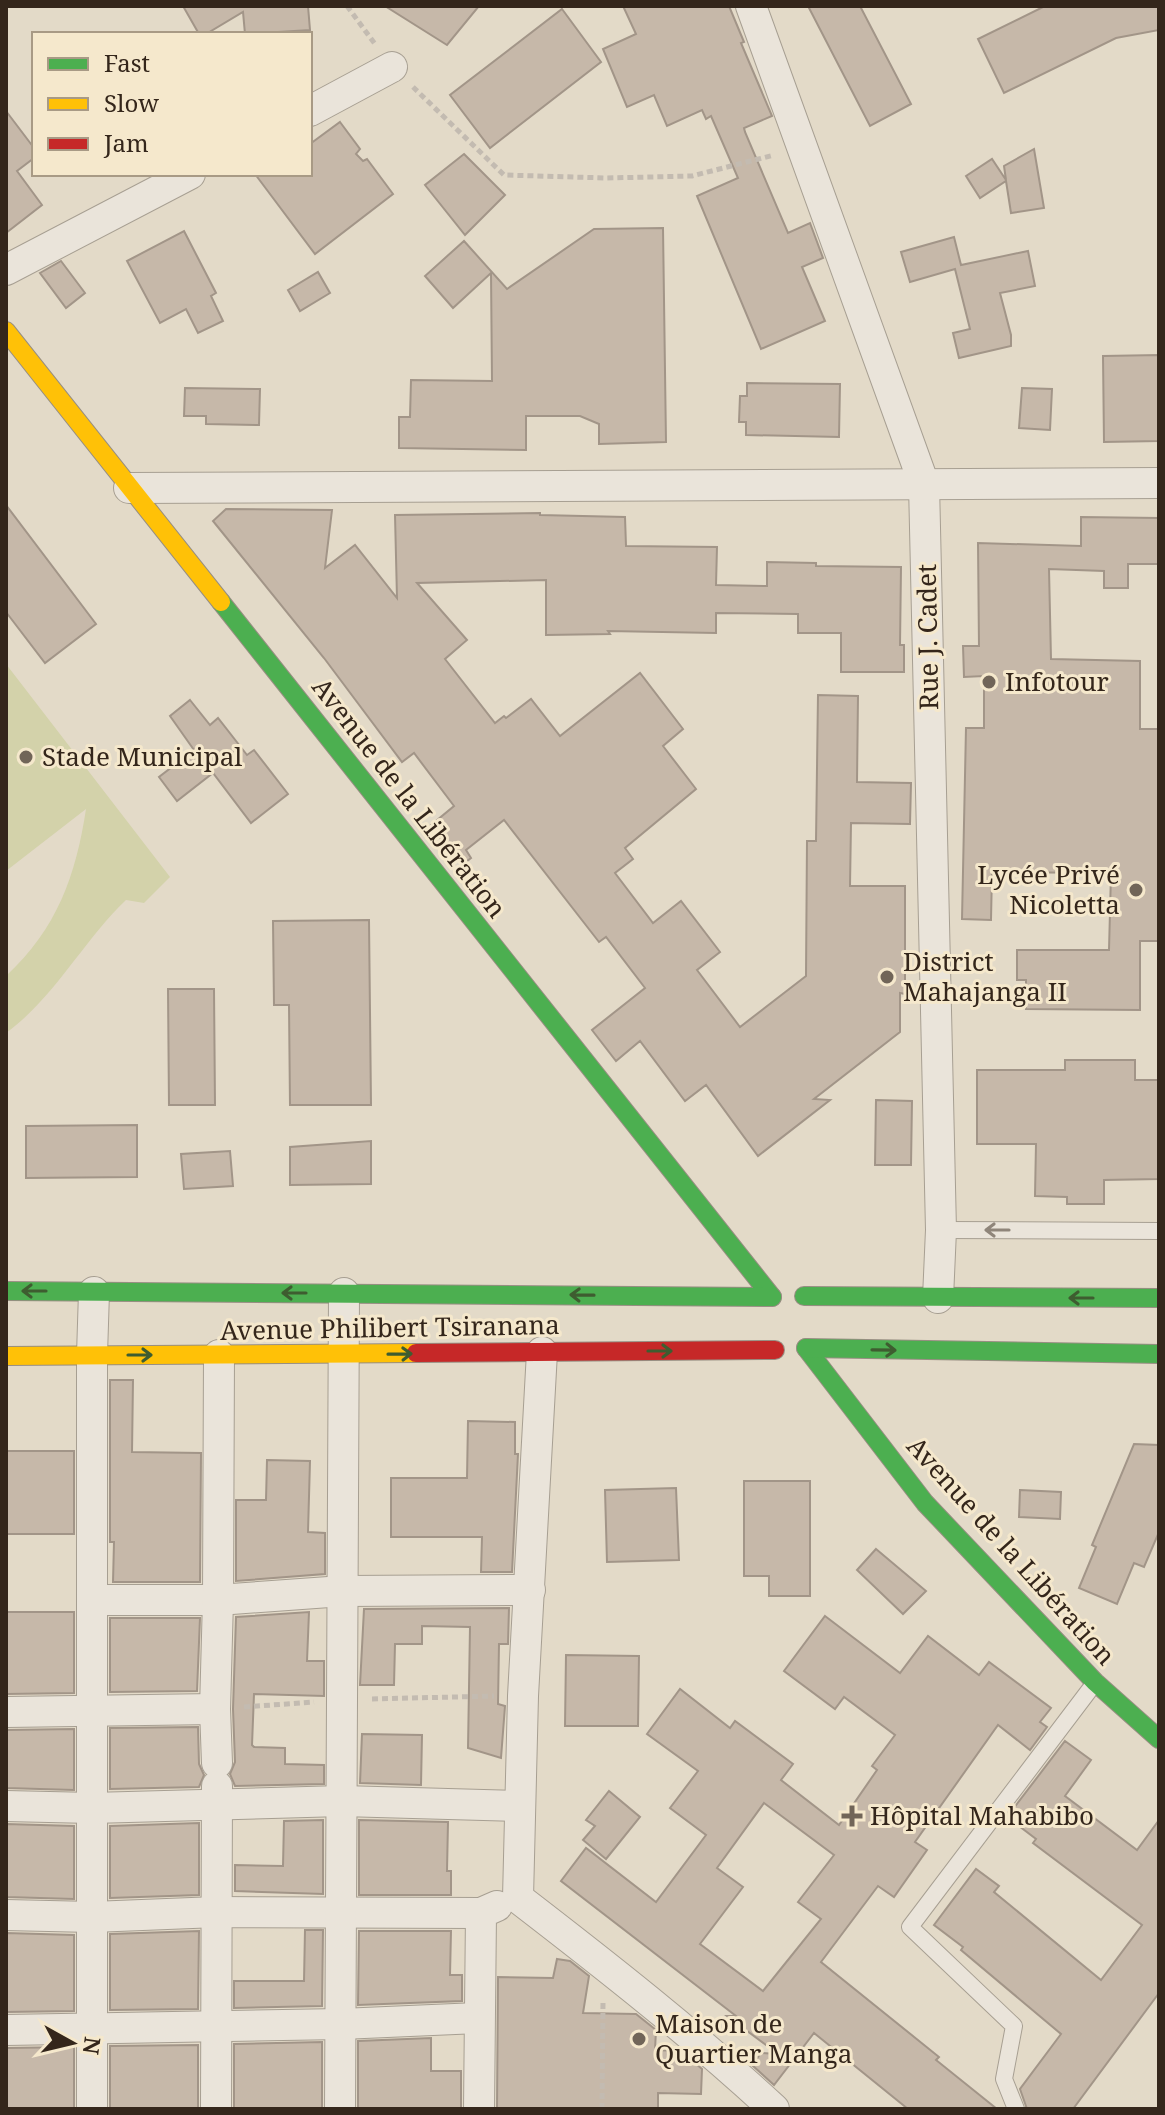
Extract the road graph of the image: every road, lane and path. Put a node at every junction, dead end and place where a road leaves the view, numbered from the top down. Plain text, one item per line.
1 (347, 6) edge
2 (751, 6) edge
3 (392, 67) junction
4 (312, 110) edge
5 (802, 148) junction
6 (186, 176) edge
7 (6, 270) edge
8 (6, 331) edge
9 (1159, 483) edge
10 (924, 484) junction
11 (129, 488) junction
12 (941, 1230) junction
13 (1159, 1231) edge
14 (6, 1291) edge
15 (94, 1292) junction
16 (344, 1293) junction
17 (804, 1296) junction
18 (772, 1297) junction
19 (938, 1298) junction
20 (1159, 1298) edge
21 (806, 1348) junction
22 (775, 1350) junction
23 (542, 1352) junction
24 (1159, 1354) edge
25 (92, 1355) junction
26 (219, 1355) junction
27 (345, 1355) junction
28 (6, 1356) edge
29 (530, 1590) junction
30 (343, 1591) junction
31 (92, 1600) junction
32 (218, 1600) junction
33 (1095, 1682) junction
34 (215, 1709) junction
35 (92, 1711) junction
36 (6, 1712) edge
37 (1159, 1739) edge
38 (217, 1784) junction
39 (342, 1801) junction
40 (6, 1806) edge
41 (519, 1806) junction
42 (92, 1808) junction
43 (518, 1898) junction
44 (217, 1912) junction
45 (341, 1912) junction
46 (481, 1913) junction
47 (6, 1915) edge
48 (92, 1917) junction
49 (604, 1964) junction
50 (478, 2018) junction
51 (341, 2024) junction
52 (216, 2027) junction
53 (92, 2029) junction
54 (6, 2030) edge
55 (92, 2109) edge
56 (216, 2109) edge
57 (340, 2109) edge
58 (479, 2109) edge
59 (602, 2109) edge
60 (774, 2109) edge
61 (1016, 2109) edge

1 - 3 path
2 - 5 street, Rue J. Cadet
3 - 4 street
3 - 5 path
5 - 10 street, Rue J. Cadet
6 - 7 street
8 - 11 main road, Avenue de la Libération
9 - 10 street
10 - 11 street
10 - 12 street, Rue J. Cadet
11 - 18 main road, Avenue de la Libération
13 -> 12 lane
12 - 19 street, Rue J. Cadet
15 -> 14 main road, Avenue Philibert Tsiranana
16 -> 15 main road, Avenue Philibert Tsiranana
15 - 25 street
18 -> 16 main road, Avenue Philibert Tsiranana
16 - 27 street
17 - 18 main road
17 - 19 main road
17 - 21 main road
18 - 22 main road
20 -> 19 main road
21 - 22 main road
21 -> 24 main road
21 - 33 main road, Avenue de la Libération
23 -> 22 main road, Avenue Philibert Tsiranana
27 -> 23 main road, Avenue Philibert Tsiranana
23 - 29 street
25 -> 26 main road, Avenue Philibert Tsiranana
25 - 28 main road, Avenue Philibert Tsiranana
25 - 31 street
26 - 27 main road, Avenue Philibert Tsiranana
26 - 32 street
27 - 30 street
29 - 30 street
29 - 41 street
30 - 32 street
30 - 39 street
31 - 32 street
31 - 35 street
32 - 34 street
33 - 37 main road, Avenue de la Libération
33 - 61 lane
34 - 35 street
34 - 38 street
35 - 36 street
35 - 42 street
38 - 39 street
38 - 42 street
38 - 44 street
39 - 41 street
39 - 45 street
40 - 42 street
41 - 43 street
42 - 48 street
43 - 46 street
43 - 49 street
44 - 45 street
44 - 48 street
44 - 52 street
45 - 46 street
45 - 51 street
46 - 50 street
47 - 48 street
48 - 53 street
49 - 59 path
49 - 60 street
50 - 51 street
50 - 58 street
51 - 52 street
51 - 57 street
52 - 53 street
52 - 56 street
53 - 54 street
53 - 55 street

